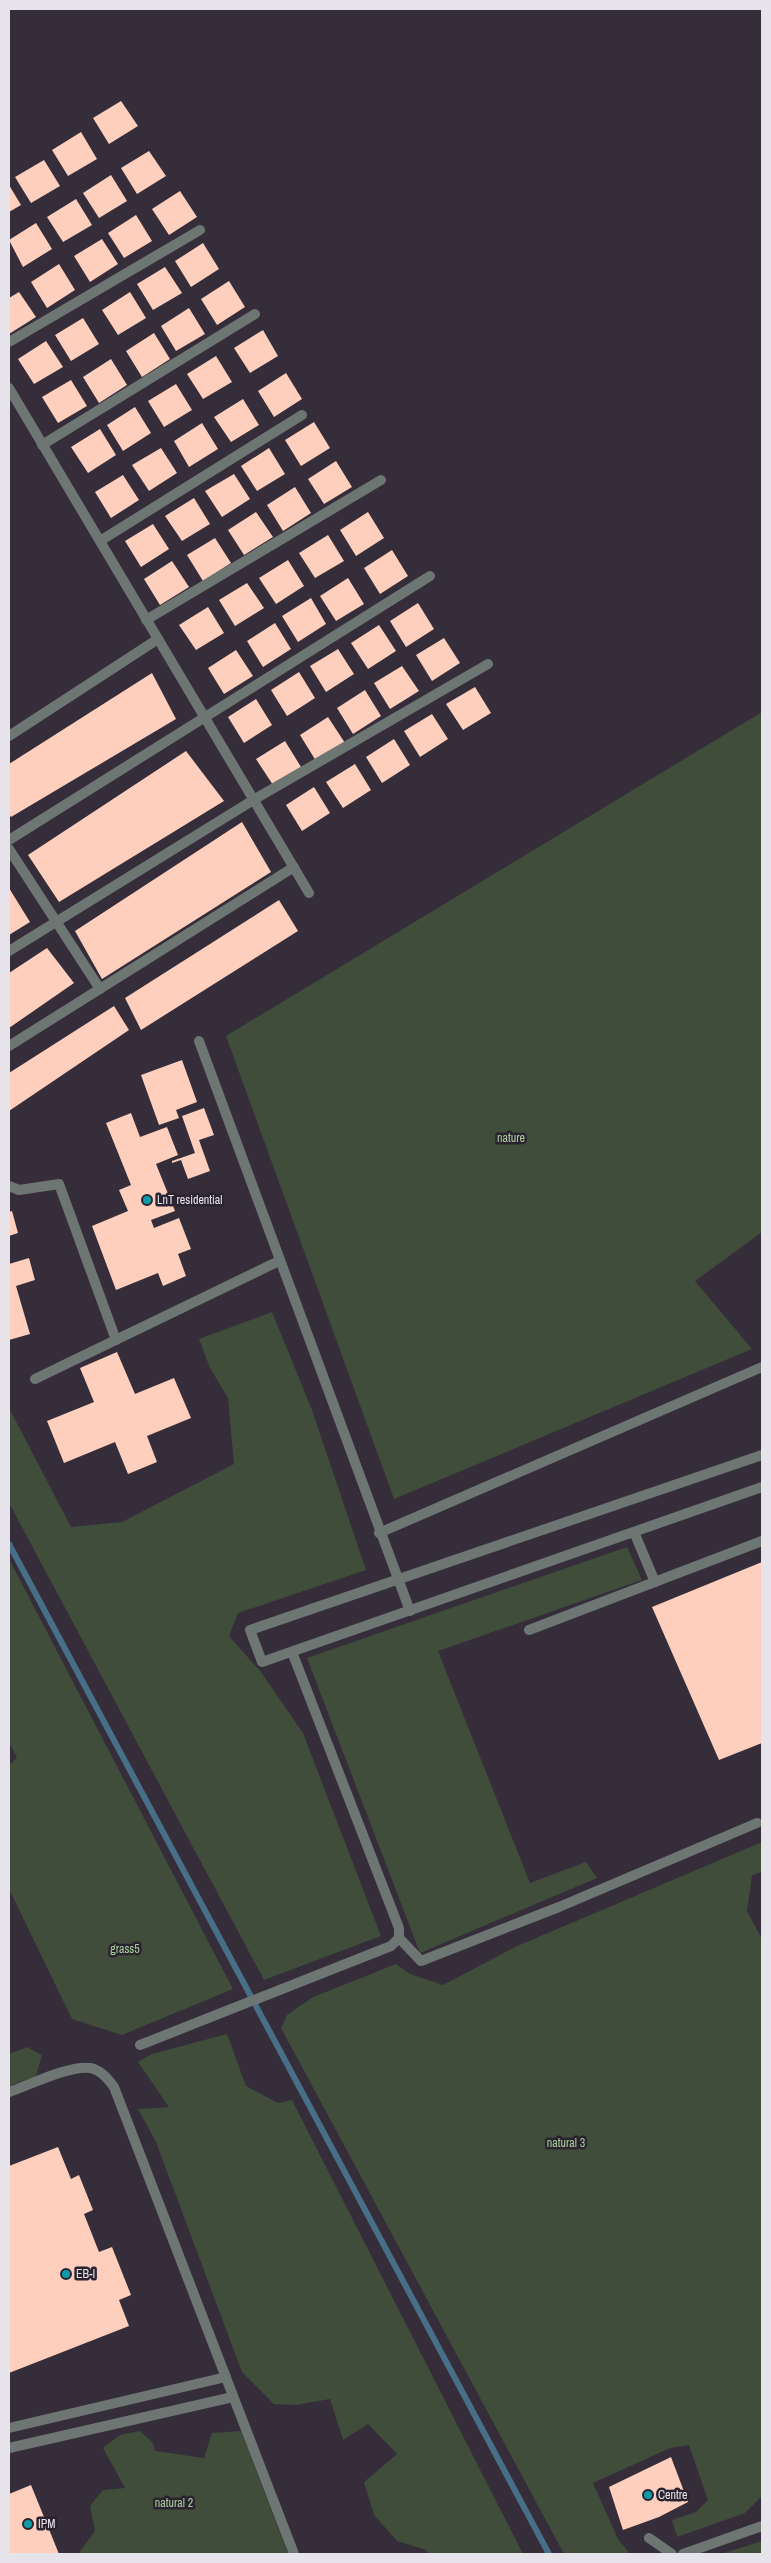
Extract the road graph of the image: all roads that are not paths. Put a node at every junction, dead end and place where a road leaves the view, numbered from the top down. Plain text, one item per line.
1 (200, 230) dead end
2 (255, 314) dead end
3 (9, 342) edge
4 (9, 388) edge
5 (302, 415) dead end
6 (42, 445) junction
7 (381, 480) dead end
8 (100, 542) junction
9 (430, 576) dead end
10 (146, 620) junction
11 (158, 639) junction
12 (488, 664) dead end
13 (208, 718) junction
14 (9, 736) edge
15 (255, 799) junction
16 (9, 840) edge
17 (9, 849) edge
18 (294, 866) junction
19 (309, 893) dead end
20 (55, 922) junction
21 (9, 950) edge
22 (100, 989) junction
23 (199, 1041) dead end
24 (9, 1046) edge
25 (9, 1186) edge
26 (279, 1261) junction
27 (116, 1340) junction
28 (762, 1366) edge
29 (35, 1379) dead end
30 (762, 1455) edge
31 (762, 1487) edge
32 (634, 1532) junction
33 (379, 1533) junction
34 (762, 1541) edge
35 (397, 1580) junction
36 (655, 1582) junction
37 (410, 1610) junction
38 (529, 1630) dead end
39 (292, 1652) junction
40 (757, 1823) dead end
41 (399, 1938) junction
42 (140, 2045) dead end
43 (9, 2092) edge
44 (226, 2377) junction
45 (234, 2396) junction
46 (9, 2428) edge
47 (9, 2448) edge
48 (762, 2526) edge
49 (650, 2538) dead end
50 (294, 2554) edge
51 (672, 2554) edge
52 (683, 2554) edge

1 - 3 lane
2 - 6 lane
4 - 6 lane
5 - 8 lane
6 - 8 lane
7 - 10 lane
8 - 10 lane
9 - 13 lane
10 - 11 lane
11 - 13 lane
11 - 14 lane
12 - 15 lane
13 - 15 lane
13 - 16 lane
15 - 18 lane
15 - 20 lane
17 - 20 lane
18 - 19 lane
18 - 22 lane
20 - 21 lane
20 - 22 lane
22 - 24 lane
23 - 26 lane
25 - 27 lane
26 - 27 lane
26 - 33 lane
27 - 29 lane
28 - 33 lane
30 - 35 lane
31 - 32 lane
32 - 36 lane
32 - 37 lane
33 - 35 lane
34 - 36 lane
35 - 37 lane
35 - 39 lane
36 - 38 lane
37 - 39 lane
39 - 41 lane
40 - 41 lane
41 - 42 lane
43 - 44 lane
44 - 45 lane
44 - 46 lane
45 - 47 lane
45 - 50 lane
48 - 52 lane
49 - 51 lane

